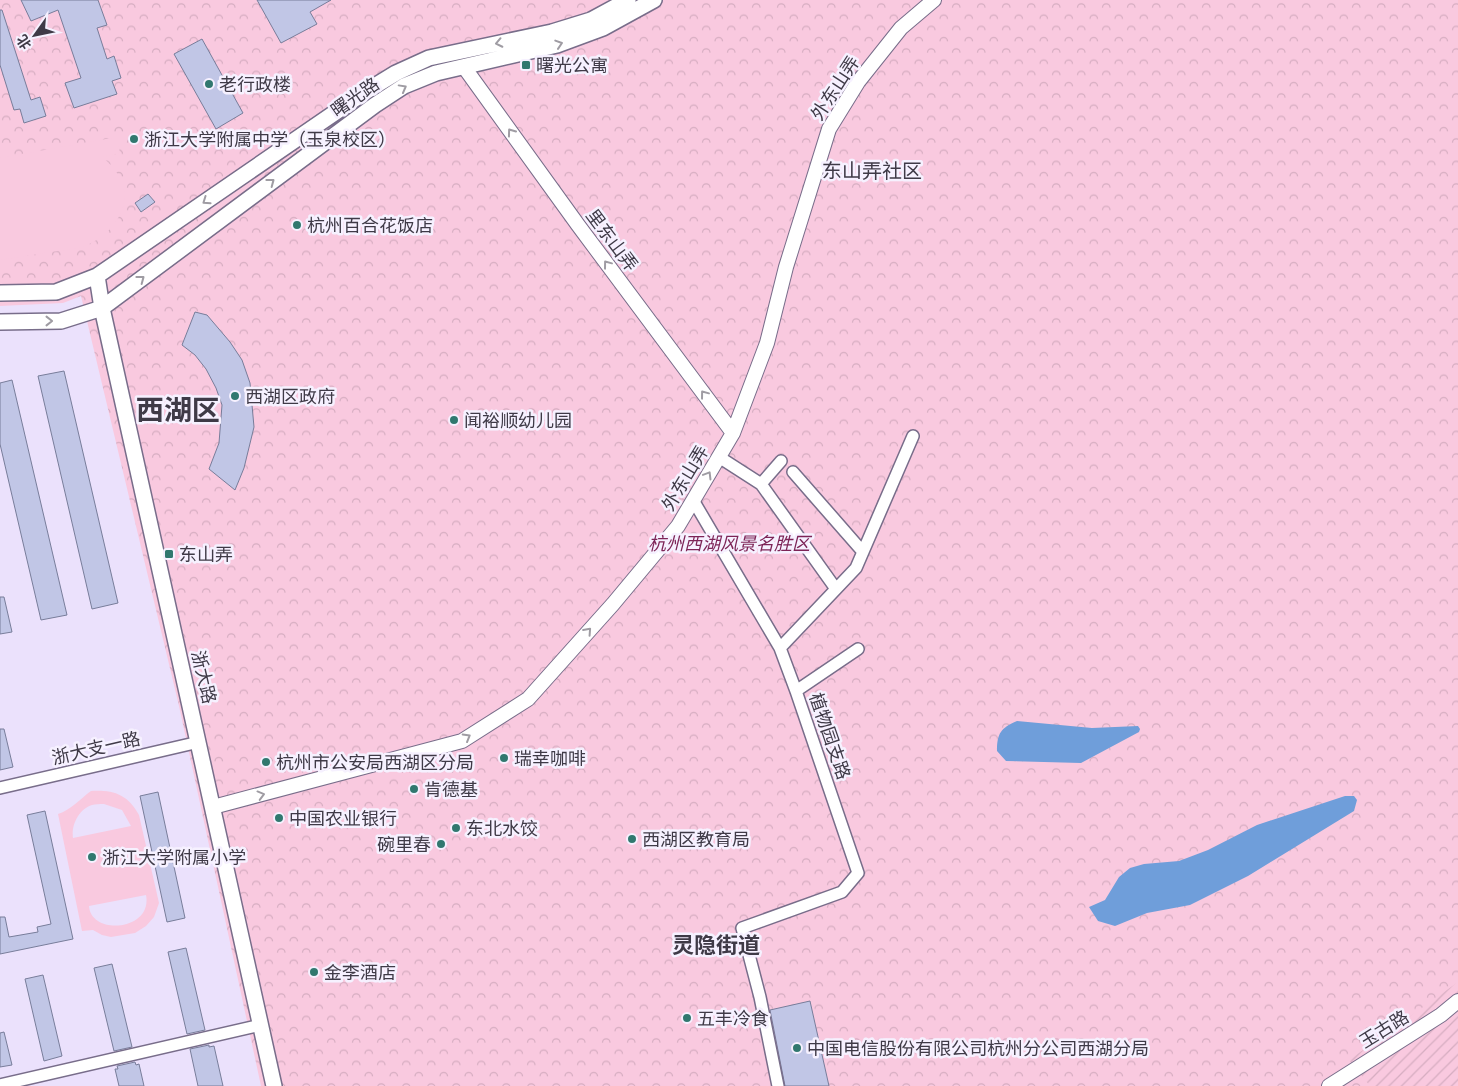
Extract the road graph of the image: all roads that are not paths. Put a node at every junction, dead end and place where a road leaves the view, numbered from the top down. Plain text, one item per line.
1 (628, 0) edge
2 (654, 0) edge
3 (934, 0) edge
4 (464, 67) junction
5 (97, 276) junction
6 (0, 293) edge
7 (102, 308) junction
8 (0, 322) edge
9 (733, 433) junction
10 (913, 436) dead end
11 (718, 458) junction
12 (781, 462) dead end
13 (793, 472) dead end
14 (762, 484) junction
15 (693, 500) junction
16 (863, 552) junction
17 (836, 589) junction
18 (780, 648) junction
19 (858, 649) dead end
20 (796, 690) junction
21 (199, 742) junction
22 (0, 788) edge
23 (214, 807) junction
24 (1458, 1001) edge
25 (261, 1025) junction
26 (0, 1085) edge
27 (274, 1086) edge
28 (778, 1086) edge
29 (1329, 1086) edge

1 -> 5 main road, 曙光路
4 -> 2 main road, 曙光路
3 - 9 street, 外东山弄
7 -> 4 main road, 曙光路
9 -> 4 street, 里东山弄
5 - 6 main road, 曙光路
5 - 7 main road, 浙大路
8 -> 7 main road, 曙光路
7 - 21 main road, 浙大路
9 - 11 street, 外东山弄
10 - 16 street
11 - 14 street
15 -> 11 street, 外东山弄
12 - 14 street
13 - 16 street
14 - 17 street
15 - 18 street, 植物园支路
23 -> 15 street, 外东山弄
16 - 17 street
17 - 18 street
18 - 20 street, 植物园支路
19 - 20 street
20 - 28 street, 植物园支路
21 - 22 street, 浙大支一路
21 - 23 main road, 浙大路
23 - 25 main road, 浙大路
24 - 29 street, 玉古路
25 - 26 street
25 - 27 main road, 浙大路

